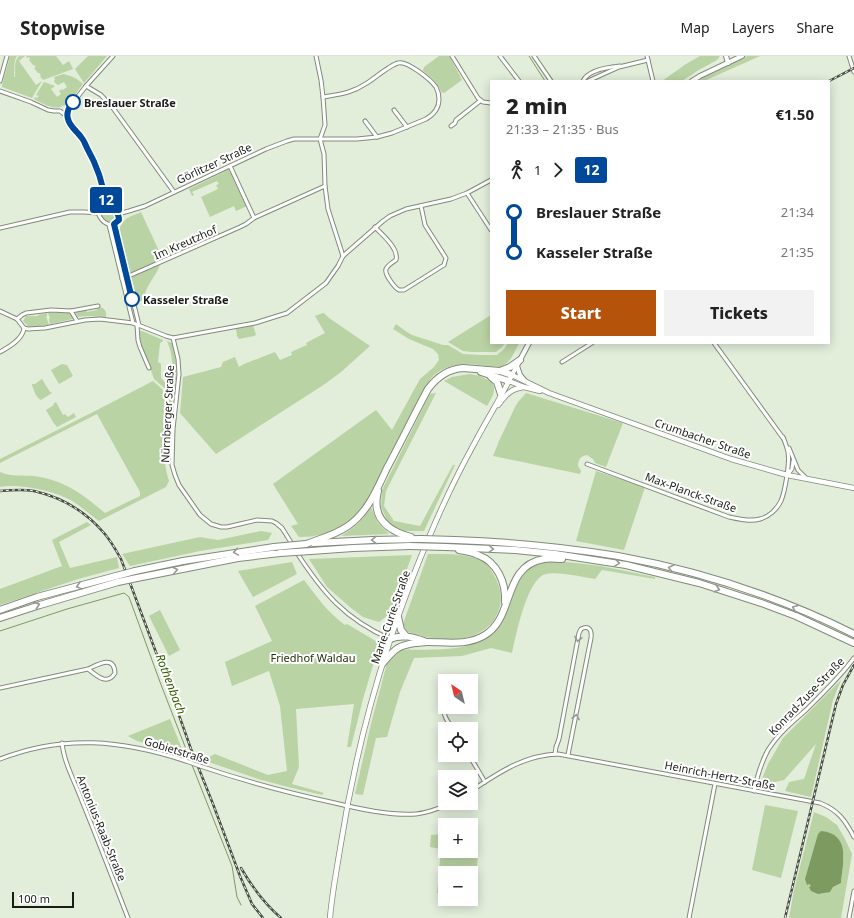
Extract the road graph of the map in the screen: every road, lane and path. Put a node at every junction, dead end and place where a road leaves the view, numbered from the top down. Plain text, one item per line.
1 (7, 56) edge
2 (113, 56) edge
3 (316, 56) edge
4 (452, 56) edge
5 (500, 56) edge
6 (534, 56) edge
7 (726, 56) edge
8 (742, 56) edge
9 (849, 56) edge
10 (647, 58) edge
11 (734, 58) edge
12 (728, 63) junction
13 (624, 66) junction
14 (854, 72) edge
15 (518, 80) edge
16 (548, 80) edge
17 (584, 80) edge
18 (590, 80) edge
19 (652, 80) edge
20 (694, 80) edge
21 (0, 81) edge
22 (86, 86) junction
23 (0, 90) edge
24 (323, 97) junction
25 (480, 101) junction
26 (490, 103) edge
27 (69, 108) junction
28 (394, 110) dead end
29 (60, 111) junction
30 (67, 118) junction
31 (364, 121) dead end
32 (451, 126) dead end
33 (407, 127) junction
34 (377, 137) junction
35 (320, 139) junction
36 (230, 166) junction
37 (490, 181) edge
38 (324, 186) junction
39 (174, 192) junction
40 (467, 193) junction
41 (106, 204) junction
42 (421, 206) junction
43 (98, 213) junction
44 (118, 214) junction
45 (254, 218) junction
46 (114, 224) junction
47 (109, 225) junction
48 (375, 227) junction
49 (0, 228) edge
50 (490, 228) edge
51 (343, 256) junction
52 (126, 277) junction
53 (122, 279) junction
54 (98, 306) dead end
55 (71, 310) junction
56 (0, 311) edge
57 (17, 319) junction
58 (77, 321) junction
59 (133, 323) junction
60 (138, 325) junction
61 (24, 328) junction
62 (173, 338) junction
63 (528, 344) edge
64 (590, 344) edge
65 (715, 344) edge
66 (0, 352) edge
67 (562, 362) dead end
68 (518, 363) junction
69 (149, 368) dead end
70 (474, 369) junction
71 (500, 371) junction
72 (488, 375) junction
73 (510, 378) junction
74 (525, 381) junction
75 (524, 387) junction
76 (549, 393) junction
77 (501, 394) junction
78 (491, 413) junction
79 (783, 437) junction
80 (793, 460) junction
81 (587, 464) dead end
82 (787, 475) junction
83 (806, 478) junction
84 (380, 484) junction
85 (854, 488) edge
86 (413, 538) junction
87 (306, 544) junction
88 (450, 547) junction
89 (595, 560) junction
90 (117, 579) junction
91 (504, 609) junction
92 (0, 610) edge
93 (398, 617) junction
94 (0, 618) edge
95 (854, 634) edge
96 (406, 636) junction
97 (390, 639) junction
98 (426, 642) junction
99 (853, 643) edge
100 (409, 644) junction
101 (854, 658) edge
102 (383, 663) junction
103 (88, 669) junction
104 (0, 688) edge
105 (62, 743) junction
106 (555, 754) junction
107 (568, 756) junction
108 (0, 760) edge
109 (474, 762) edge
110 (485, 782) junction
111 (715, 784) junction
112 (478, 786) edge
113 (754, 791) junction
114 (347, 806) junction
115 (438, 808) edge
116 (854, 837) edge
117 (854, 891) edge
118 (128, 918) edge
119 (330, 918) edge
120 (689, 918) edge
121 (849, 918) edge

1 - 21 street
2 - 22 street
3 - 24 street
4 - 25 street
5 - 15 street
6 - 16 street
7 - 12 street
8 - 11 street
9 - 14 street
10 - 13 street
10 - 19 street
11 - 12 street
12 - 20 street
13 - 17 street
13 - 18 street
22 - 27 street
22 - 39 street
23 - 29 street
24 - 33 street, Görlitzer Straße
24 - 35 street
25 - 26 street
25 - 32 street
27 - 29 street
27 - 30 street
28 - 33 street
29 - 30 street
30 - 41 street
31 - 34 street
33 - 34 street, Görlitzer Straße
34 - 35 street, Görlitzer Straße
35 - 36 street, Görlitzer Straße
35 - 38 street
36 - 39 street, Görlitzer Straße
36 - 45 street
37 - 40 street
38 - 45 street, Im Kreutzhof
38 - 51 street
39 - 44 street, Görlitzer Straße
40 - 42 street
40 - 50 street
41 - 43 street
41 - 44 street
42 - 48 street
42 - 48 street
43 - 47 street
43 - 49 street
44 - 46 street
45 - 52 street, Im Kreutzhof
46 - 47 street
46 - 52 street
47 - 53 street
48 - 51 street
51 - 62 street
52 - 53 street, Im Kreutzhof
52 - 60 street
53 - 59 street
54 - 55 street
55 - 57 street
55 - 58 street
56 - 57 street
57 - 61 street
58 - 59 street
58 - 61 street
59 - 60 street
60 - 62 street
60 - 69 street, Nürnberger Straße
61 - 66 street
62 - 97 street, Nürnberger Straße
63 - 68 street, Marie-Curie-Straße
64 - 67 street
65 - 79 street
68 - 71 highway
68 - 73 street, Marie-Curie-Straße
68 - 74 street
70 - 71 highway
70 - 72 highway
70 - 84 highway
71 - 73 highway
72 - 73 highway
72 - 77 highway
73 - 74 main road, Crumbacher Straße
73 - 75 main road, Crumbacher Straße
73 - 77 main road, Marie-Curie-Straße
74 - 76 main road, Crumbacher Straße
75 - 76 main road, Crumbacher Straße
75 - 78 main road
76 - 82 main road, Crumbacher Straße
77 - 78 main road, Marie-Curie-Straße
78 - 93 main road, Marie-Curie-Straße
79 - 80 street
79 - 82 street
80 - 82 street
80 - 83 street
81 - 82 street, Max-Planck-Straße
82 - 83 main road, Crumbacher Straße
83 - 85 main road, Crumbacher Straße
84 - 86 highway
84 - 87 highway
86 -> 87 highway
95 -> 86 highway, bridge
87 -> 90 highway, bridge
88 -> 89 highway
90 -> 88 highway, bridge
88 - 91 highway
89 - 91 highway
89 -> 99 highway
90 -> 92 highway
94 -> 90 highway
91 - 98 highway
93 - 96 highway
93 - 97 main road, Marie-Curie-Straße
96 - 97 highway
96 - 98 highway
97 - 100 highway
97 - 102 main road, Marie-Curie-Straße
98 - 100 highway
100 - 102 highway
101 - 113 street, Konrad-Zuse-Straße
102 - 114 main road, Marie-Curie-Straße
103 - 103 street
103 - 104 street
105 - 108 street, Gobietstraße
105 - 114 street, Gobietstraße, bridge
105 - 118 street, Antonius-Raab-Straße
106 - 107 street, Heinrich-Hertz-Straße
107 -> 106 street
106 - 110 street, Heinrich-Hertz-Straße
107 - 111 street, Heinrich-Hertz-Straße
109 - 110 street
110 - 112 street, Heinrich-Hertz-Straße
111 - 113 street, Heinrich-Hertz-Straße
111 - 120 street
113 - 116 street, Heinrich-Hertz-Straße
114 - 115 street
114 - 119 main road, Marie-Curie-Straße
117 - 121 street

